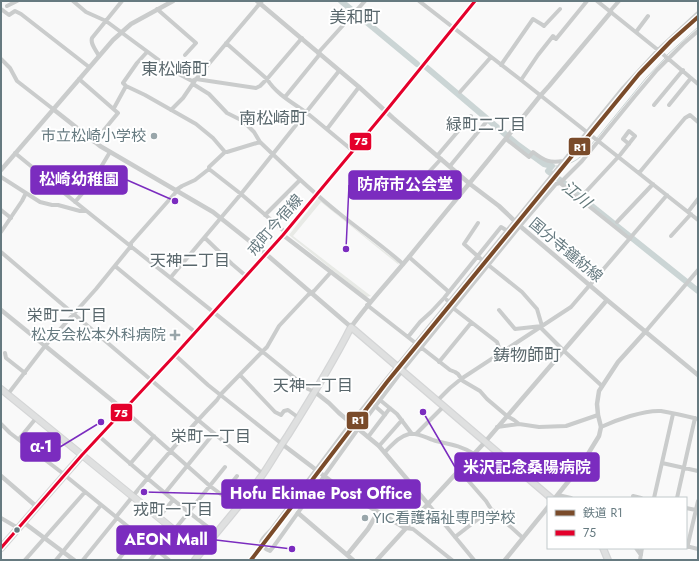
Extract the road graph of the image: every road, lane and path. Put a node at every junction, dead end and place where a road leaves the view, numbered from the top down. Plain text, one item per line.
1 (17, 1) edge
2 (73, 1) edge
3 (122, 1) edge
4 (173, 1) edge
5 (365, 1) edge
6 (419, 1) edge
7 (475, 1) edge
8 (587, 1) edge
9 (597, 1) edge
10 (619, 1) edge
11 (260, 2) edge
12 (7, 6) dead end
13 (560, 8) dead end
14 (1, 9) edge
15 (157, 9) junction
16 (610, 12) junction
17 (698, 13) edge
18 (648, 16) dead end
19 (106, 21) junction
20 (453, 28) junction
21 (698, 31) edge
22 (121, 32) junction
23 (636, 32) junction
24 (302, 38) junction
25 (226, 43) junction
26 (658, 50) junction
27 (147, 52) junction
28 (319, 53) junction
29 (185, 55) dead end
30 (99, 56) junction
31 (491, 57) junction
32 (668, 58) junction
33 (1, 59) edge
34 (501, 65) junction
35 (89, 67) junction
36 (683, 70) junction
37 (339, 71) junction
38 (691, 78) junction
39 (79, 79) junction
40 (196, 79) junction
41 (267, 79) junction
42 (521, 80) junction
43 (194, 84) junction
44 (698, 84) edge
45 (126, 86) junction
46 (359, 87) junction
47 (460, 92) dead end
48 (540, 96) junction
49 (285, 97) junction
50 (654, 105) dead end
51 (669, 105) dead end
52 (114, 108) junction
53 (53, 109) junction
54 (171, 110) junction
55 (386, 111) junction
56 (306, 113) junction
57 (471, 116) dead end
58 (487, 121) dead end
59 (698, 122) edge
60 (327, 129) junction
61 (587, 132) junction
62 (506, 139) junction
63 (598, 141) junction
64 (94, 142) junction
65 (260, 142) junction
66 (629, 144) dead end
67 (352, 150) junction
68 (110, 152) junction
69 (225, 152) junction
70 (15, 153) junction
71 (273, 154) junction
72 (439, 157) junction
73 (618, 157) junction
74 (563, 161) junction
75 (450, 166) junction
76 (209, 169) junction
77 (1, 170) edge
78 (639, 173) junction
79 (1, 177) edge
80 (549, 179) junction
81 (300, 180) junction
82 (424, 181) dead end
83 (470, 184) junction
84 (558, 184) junction
85 (653, 184) junction
86 (176, 190) junction
87 (26, 193) junction
88 (242, 194) junction
89 (316, 194) junction
90 (667, 195) junction
91 (582, 196) dead end
92 (698, 200) edge
93 (75, 202) junction
94 (1, 210) edge
95 (85, 211) junction
96 (690, 213) junction
97 (265, 215) junction
98 (11, 218) junction
99 (221, 218) junction
100 (698, 220) edge
101 (514, 221) junction
102 (618, 222) dead end
103 (478, 223) dead end
104 (520, 226) junction
105 (506, 230) junction
106 (1, 232) edge
107 (284, 234) junction
108 (671, 236) dead end
109 (205, 238) junction
110 (630, 239) junction
111 (131, 246) junction
112 (1, 252) edge
113 (266, 254) junction
114 (477, 256) junction
115 (409, 257) junction
116 (482, 260) junction
117 (403, 264) junction
118 (488, 265) junction
119 (115, 266) junction
120 (698, 270) edge
121 (330, 272) junction
122 (246, 276) junction
123 (171, 277) junction
124 (590, 285) junction
125 (448, 292) junction
126 (311, 293) junction
127 (444, 298) junction
128 (607, 300) junction
129 (449, 301) junction
130 (369, 303) junction
131 (453, 308) junction
132 (1, 310) edge
133 (499, 310) dead end
134 (214, 312) junction
135 (74, 314) junction
136 (471, 323) junction
137 (541, 326) junction
138 (351, 327) junction
139 (646, 331) junction
140 (195, 332) junction
141 (408, 337) junction
142 (416, 342) junction
143 (45, 346) junction
144 (421, 347) junction
145 (263, 351) junction
146 (564, 351) junction
147 (5, 353) dead end
148 (501, 353) junction
149 (175, 355) junction
150 (439, 362) junction
151 (397, 366) junction
152 (402, 371) junction
153 (25, 373) junction
154 (240, 375) junction
155 (698, 375) edge
156 (461, 379) junction
157 (152, 380) junction
158 (602, 386) junction
159 (1, 389) edge
160 (315, 392) junction
161 (8, 394) junction
162 (221, 394) junction
163 (380, 400) junction
164 (437, 402) junction
165 (375, 406) junction
166 (443, 406) junction
167 (390, 408) junction
168 (124, 410) junction
169 (385, 414) junction
170 (673, 414) junction
171 (598, 415) junction
172 (507, 416) junction
173 (37, 417) junction
174 (299, 418) junction
175 (696, 419) edge
176 (198, 420) junction
177 (402, 420) junction
178 (351, 423) junction
179 (1, 424) edge
180 (519, 424) junction
181 (497, 427) junction
182 (600, 427) junction
183 (358, 429) junction
184 (214, 433) junction
185 (414, 434) junction
186 (100, 436) junction
187 (154, 436) junction
188 (368, 437) junction
189 (19, 439) junction
190 (485, 442) junction
191 (282, 444) junction
192 (379, 446) junction
193 (170, 451) junction
194 (385, 452) junction
195 (474, 454) junction
196 (82, 455) junction
197 (662, 463) junction
198 (130, 464) junction
199 (187, 466) junction
200 (225, 467) dead end
201 (684, 468) junction
202 (316, 469) junction
203 (459, 470) junction
204 (698, 471) edge
205 (263, 474) junction
206 (1, 476) edge
207 (66, 476) junction
208 (237, 476) dead end
209 (324, 476) junction
210 (147, 478) junction
211 (210, 486) junction
212 (85, 492) junction
213 (164, 493) junction
214 (222, 495) junction
215 (133, 496) junction
216 (556, 496) edge
217 (633, 496) dead end
218 (550, 497) edge
219 (637, 497) edge
220 (654, 497) edge
221 (677, 497) edge
222 (173, 500) junction
223 (698, 500) edge
224 (428, 504) junction
225 (101, 505) junction
226 (37, 507) junction
227 (238, 507) junction
228 (547, 508) edge
229 (687, 508) edge
230 (491, 509) junction
231 (696, 510) junction
232 (188, 512) junction
233 (378, 512) junction
234 (298, 513) junction
235 (1, 518) edge
236 (117, 518) junction
237 (159, 518) junction
238 (23, 522) junction
239 (18, 528) junction
240 (405, 528) junction
241 (174, 530) junction
242 (216, 533) junction
243 (138, 536) junction
244 (455, 537) junction
245 (44, 538) junction
246 (523, 538) junction
247 (2, 539) edge
248 (9, 539) junction
249 (1, 548) edge
250 (603, 549) edge
251 (698, 549) edge
252 (157, 551) junction
253 (62, 552) junction
254 (201, 552) junction
255 (347, 555) junction
256 (25, 560) edge
257 (56, 560) edge
258 (74, 560) edge
259 (83, 560) edge
260 (118, 560) edge
261 (150, 560) edge
262 (168, 560) edge
263 (195, 560) edge
264 (353, 560) edge
265 (377, 560) edge
266 (452, 560) edge
267 (474, 560) edge
268 (505, 560) edge
269 (608, 560) edge

1 - 12 street
2 - 19 street
3 - 19 street
4 - 15 street
5 - 28 street
6 - 20 street
7 - 20 street, 戒町今宿線
8 - 42 street
9 - 16 street
10 - 16 street
11 - 24 street, 国分寺鐘紡線
11 - 25 street
13 - 34 street
14 - 35 street
15 - 22 street
15 - 29 street
16 - 23 street
16 - 48 street
17 - 26 street
18 - 23 street
19 - 22 street
19 - 30 street
20 - 31 street
20 - 55 street, 戒町今宿線
21 - 32 street
22 - 27 street
22 - 30 street
23 - 26 street
24 - 28 street, 国分寺鐘紡線
24 - 41 street
25 - 40 street
25 - 41 street
26 - 32 street
26 - 61 street
27 - 40 street
27 - 45 street
28 - 37 street, 国分寺鐘紡線
28 - 49 street
30 - 35 street
31 - 34 street
31 - 47 street
32 - 36 street
32 - 63 street
33 - 53 street
34 - 42 street
35 - 39 street
36 - 38 street
36 - 50 street
37 - 46 street, 国分寺鐘紡線
37 - 56 street
38 - 44 street
38 - 51 street
39 - 52 street
39 - 53 street
40 - 41 street
40 - 43 street
41 - 49 street
42 - 48 street
43 - 54 street
43 - 65 street
45 - 52 street
45 - 54 street
46 - 55 street, 国分寺鐘紡線
46 - 60 street
48 - 61 street
48 - 62 street
49 - 56 street
52 - 64 street
53 - 64 street
53 - 70 street
54 - 69 street
55 - 67 street, 戒町今宿線
55 - 72 street, 国分寺鐘紡線
56 - 60 street
56 - 71 street
57 - 72 street
58 - 75 street
59 - 78 street
60 - 67 street
61 - 63 street
61 - 74 street
62 - 74 street
62 - 83 street
63 - 73 street
63 - 84 street
64 - 68 street
65 - 69 street
65 - 71 street
66 - 73 street
67 - 89 street, 戒町今宿線
68 - 86 street
68 - 93 street
69 - 76 street
70 - 77 street
70 - 93 street
71 - 81 street
71 - 88 street
72 - 75 street, 国分寺鐘紡線
72 - 82 street
73 - 78 street
73 - 91 street
74 - 80 street
75 - 83 street, 国分寺鐘紡線
76 - 86 street
76 - 88 street
78 - 85 street
79 - 87 street
80 - 84 street
80 - 101 street
81 - 89 street
81 - 97 street
83 - 101 street, 国分寺鐘紡線
83 - 115 street
84 - 104 street
84 - 110 street
85 - 90 street
85 - 102 street
86 - 99 street
86 - 111 street
87 - 95 street
87 - 98 street
88 - 97 street
88 - 99 street
89 - 107 street, 戒町今宿線
89 - 117 street
90 - 96 street
90 - 110 street
92 - 96 street
93 - 95 street
94 - 98 street
95 - 111 street
96 - 100 street
96 - 108 street
97 - 107 street
98 - 106 street
99 - 109 street
99 - 113 street
101 - 104 street, 国分寺鐘紡線
101 - 105 street
103 - 114 street
104 - 118 street
104 - 124 street, 国分寺鐘紡線
105 - 114 street
105 - 116 street
107 - 113 street, 戒町今宿線
107 - 121 street
109 - 122 street
109 - 123 street
110 - 124 street
111 - 119 street
111 - 123 street
112 - 135 street
113 - 122 street, 戒町今宿線
113 - 126 street
114 - 116 street
114 - 125 street
115 - 117 street
115 - 125 street
116 - 118 street
116 - 129 street
117 - 130 street
118 - 131 street
118 - 137 street
119 - 135 street
119 - 140 street
120 - 139 street
121 - 126 street
121 - 130 street
122 - 134 street, 戒町今宿線
123 - 134 street
124 - 128 street, 国分寺鐘紡線
124 - 137 street
125 - 127 street
126 - 138 street
126 - 145 street
127 - 129 street
127 - 141 street
128 - 139 street, 国分寺鐘紡線
128 - 146 street
129 - 131 street
129 - 142 street
130 - 138 street
130 - 141 street
131 - 136 street
131 - 144 street
132 - 143 street
133 - 137 street
134 - 140 street, 戒町今宿線
134 - 145 street
135 - 143 street
135 - 157 street
136 - 148 street
136 - 150 street
137 - 146 street
137 - 148 street
138 - 151 main road
138 - 160 main road
139 - 155 street, 国分寺鐘紡線
139 - 158 street
140 - 149 street, 戒町今宿線
141 - 142 street
142 - 144 street
142 - 151 street
143 - 153 street
143 - 168 street
144 - 150 street
144 - 152 street
145 - 154 street
145 - 160 street
146 - 158 street
146 - 172 street
147 - 153 street
148 - 156 street
149 - 157 street, 戒町今宿線
149 - 162 street
150 - 156 street
151 - 152 main road
151 - 178 street
152 - 163 street
152 - 164 main road
153 - 161 street
154 - 162 street
154 - 174 street
156 - 164 street
156 - 172 street
157 - 168 street, 戒町今宿線
157 - 176 street
158 - 171 street
159 - 161 main road
160 - 174 main road
160 - 178 street
161 - 173 main road
162 - 176 street
162 - 191 street
163 - 165 street
163 - 167 street
164 - 166 main road
165 - 169 street
165 - 183 street
166 - 185 street
166 - 190 main road
167 - 169 street
167 - 177 street
168 - 186 street, 戒町今宿線
168 - 187 street
169 - 188 street
170 - 175 street
170 - 182 street
170 - 197 street
171 - 180 street
171 - 182 street
172 - 180 street
172 - 181 street
173 - 189 street
173 - 196 main road
174 - 191 main road
175 - 201 street
176 - 184 street
176 - 193 street
177 - 185 street
177 - 192 street
178 - 183 street
178 - 202 street
179 - 189 street
180 - 181 street
181 - 190 street
182 - 216 street
183 - 188 street
183 - 209 street
184 - 199 street
184 - 205 street
185 - 194 street
185 - 195 street
186 - 196 street, 戒町今宿線
186 - 198 street
187 - 193 street
187 - 198 street
188 - 192 street
189 - 207 street
190 - 195 street
190 - 218 main road
191 - 202 street
191 - 205 main road
192 - 194 street
193 - 199 street
193 - 210 street
194 - 224 street
195 - 203 street
196 - 207 main road
196 - 215 main road
197 - 201 street
197 - 220 street
198 - 210 street
199 - 211 street
199 - 213 street
200 - 211 street
201 - 204 street
201 - 221 street
202 - 209 street
202 - 234 street
203 - 224 street
203 - 230 street
205 - 227 main road
206 - 226 street
207 - 212 street
207 - 226 main road
208 - 214 street
209 - 233 street
209 - 234 street
210 - 213 street
210 - 215 street
211 - 214 street
211 - 232 street
212 - 225 street
212 - 245 street
213 - 222 street
214 - 227 street
215 - 236 street
215 - 237 main road
217 - 219 street
222 - 232 street
222 - 237 street
223 - 231 street
224 - 240 street
224 - 244 street
225 - 236 street
225 - 253 street
226 - 238 main road
227 - 242 main road
228 - 246 street
229 - 231 street
230 - 244 street
230 - 246 street
231 - 251 street
232 - 241 street
232 - 242 street
233 - 240 street
233 - 255 street
234 - 255 street
235 - 239 street
236 - 243 street
236 - 259 street
237 - 241 main road
238 - 239 main road
238 - 245 street
239 - 248 main road
240 - 265 street
240 - 266 street
241 - 252 street
241 - 254 main road
242 - 254 main road
243 - 252 street
243 - 260 street
244 - 267 street
245 - 253 street
245 - 256 street
246 - 268 street
247 - 248 street
248 - 249 main road
250 - 269 main road
252 - 261 street
252 - 262 street
253 - 257 street
253 - 258 street
254 - 263 main road
255 - 264 street

